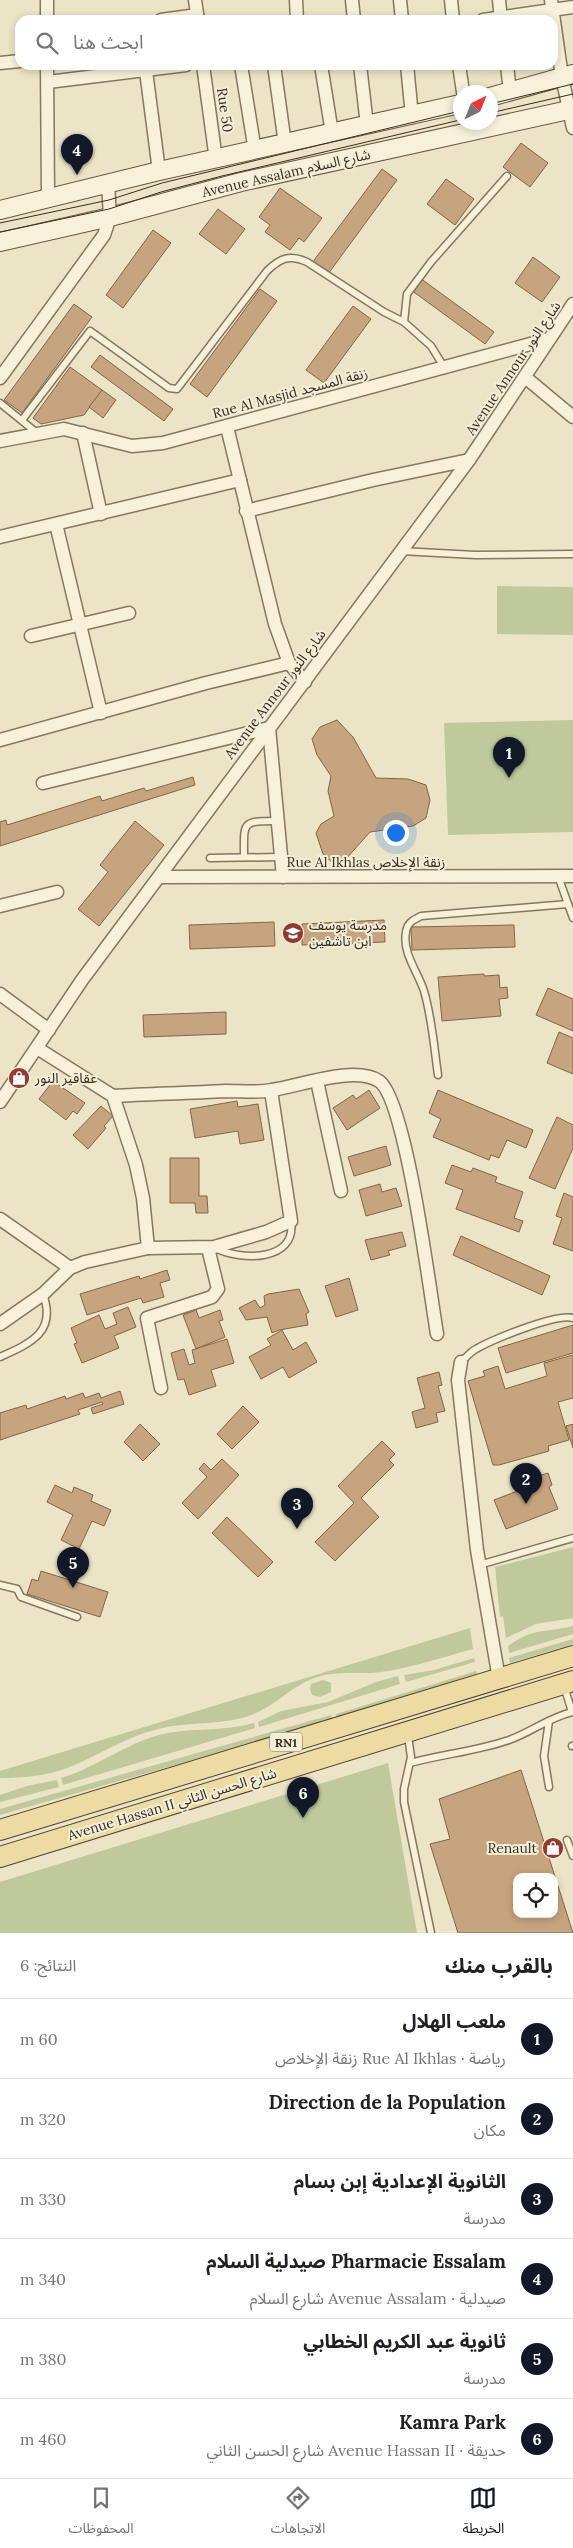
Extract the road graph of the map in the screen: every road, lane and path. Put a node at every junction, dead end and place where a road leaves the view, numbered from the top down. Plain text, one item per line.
1 (46, 0) edge
2 (196, 0) edge
3 (296, 0) edge
4 (352, 0) edge
5 (400, 0) edge
6 (451, 0) edge
7 (499, 0) edge
8 (552, 5) edge
9 (573, 7) edge
10 (47, 15) edge
11 (198, 15) edge
12 (298, 15) edge
13 (354, 15) edge
14 (402, 15) edge
15 (453, 15) edge
16 (501, 15) edge
17 (516, 15) edge
18 (558, 32) edge
19 (15, 62) edge
20 (0, 63) edge
21 (47, 70) edge
22 (153, 70) edge
23 (204, 70) edge
24 (242, 70) edge
25 (275, 70) edge
26 (322, 70) edge
27 (361, 70) edge
28 (407, 70) edge
29 (460, 70) edge
30 (508, 70) edge
31 (146, 71) junction
32 (568, 76) edge
33 (48, 82) junction
34 (461, 85) edge
35 (510, 92) junction
36 (498, 95) edge
37 (453, 106) edge
38 (571, 110) edge
39 (412, 116) junction
40 (367, 125) junction
41 (573, 128) edge
42 (332, 134) junction
43 (285, 144) junction
44 (255, 151) junction
45 (216, 160) junction
46 (159, 171) junction
47 (507, 176) dead end
48 (108, 183) junction
49 (48, 197) junction
50 (0, 210) edge
51 (110, 217) junction
52 (0, 242) edge
53 (573, 304) edge
54 (404, 322) junction
55 (549, 339) junction
56 (444, 367) junction
57 (525, 377) junction
58 (0, 378) edge
59 (0, 403) edge
60 (573, 417) edge
61 (22, 420) junction
62 (227, 427) junction
63 (37, 433) junction
64 (83, 433) junction
65 (0, 441) edge
66 (469, 460) junction
67 (240, 480) junction
68 (246, 511) junction
69 (101, 514) junction
70 (56, 524) junction
71 (0, 537) edge
72 (400, 551) junction
73 (573, 554) edge
74 (129, 613) dead end
75 (78, 624) junction
76 (31, 636) dead end
77 (289, 663) junction
78 (305, 682) junction
79 (101, 713) junction
80 (269, 728) junction
81 (0, 740) edge
82 (43, 783) dead end
83 (279, 821) junction
84 (282, 857) junction
85 (210, 858) dead end
86 (244, 858) junction
87 (558, 876) junction
88 (573, 876) edge
89 (160, 877) junction
90 (283, 877) junction
91 (57, 892) dead end
92 (568, 904) junction
93 (0, 906) edge
94 (573, 918) edge
95 (0, 994) edge
96 (49, 1030) junction
97 (37, 1048) junction
98 (438, 1075) dead end
99 (317, 1081) junction
100 (271, 1091) junction
101 (113, 1096) junction
102 (0, 1102) edge
103 (341, 1191) dead end
104 (0, 1219) edge
105 (290, 1221) junction
106 (148, 1248) junction
107 (211, 1248) junction
108 (70, 1268) junction
109 (43, 1294) junction
110 (573, 1318) edge
111 (0, 1324) edge
112 (437, 1334) dead end
113 (0, 1357) edge
114 (461, 1362) joint
115 (161, 1388) dead end
116 (573, 1538) edge
117 (479, 1565) junction
118 (0, 1585) edge
119 (77, 1617) dead end
120 (573, 1656) edge
121 (498, 1679) junction
122 (568, 1683) edge
123 (572, 1712) edge
124 (549, 1721) junction
125 (407, 1731) junction
126 (410, 1763) junction
127 (549, 1787) dead end
128 (0, 1830) edge
129 (567, 1840) dead end
130 (573, 1856) edge
131 (0, 1858) edge
132 (431, 1933) edge

1 - 10 street
2 - 11 street
3 - 12 street
4 - 13 street
5 - 14 street
6 - 15 street
7 - 16 street
8 - 9 street
8 - 17 street
18 - 32 street
19 - 20 street
21 - 33 street
22 - 31 street
23 - 45 street, Rue 50
24 - 44 street
25 - 43 street
26 - 42 street
27 - 40 street
28 - 39 street
29 - 34 street
30 - 35 street
31 - 33 street
31 - 46 street
32 - 35 main road
32 - 38 street
33 - 49 street
35 - 36 main road
37 - 39 main road, Avenue Assalam شارع السلام
38 - 41 street
38 - 51 main road, Avenue Assalam شارع السلام
39 - 40 main road, Avenue Assalam شارع السلام
40 - 42 main road, Avenue Assalam شارع السلام
42 - 43 main road, Avenue Assalam شارع السلام
43 - 44 main road, Avenue Assalam شارع السلام
44 - 45 main road, Avenue Assalam شارع السلام
45 - 46 main road, Avenue Assalam شارع السلام
46 - 48 main road, Avenue Assalam شارع السلام
47 - 54 lane
48 - 49 main road, Avenue Assalam شارع السلام
48 - 51 street
49 - 50 main road, Avenue Assalam شارع السلام
51 - 52 main road, Avenue Assalam شارع السلام
51 - 58 street
53 - 55 street, Avenue Annour شارع النور
54 - 56 lane
54 - 61 lane
55 - 56 street, Rue Al Masjid زنقة المسجد
55 - 57 street, Avenue Annour شارع النور
56 - 62 street, Rue Al Masjid زنقة المسجد
57 - 60 street
57 - 66 street, Avenue Annour شارع النور
59 - 61 lane
61 - 63 lane
62 - 64 street, Rue Al Masjid زنقة المسجد
62 - 67 street
63 - 64 street, Rue Al Masjid زنقة المسجد
63 - 65 street, Rue Al Masjid زنقة المسجد
64 - 69 street
66 - 68 street
66 - 72 street, Avenue Annour شارع النور
67 - 68 street
67 - 69 street
68 - 77 street
69 - 70 street
70 - 71 street
70 - 75 street
72 - 73 lane
72 - 78 street, Avenue Annour شارع النور
74 - 75 street
75 - 76 street
75 - 79 street
77 - 78 street
77 - 79 street
78 - 80 street, Avenue Annour شارع النور
79 - 81 street
80 - 82 street
80 - 83 street
80 - 89 street, Avenue Annour شارع النور
83 - 84 street
83 - 86 lane
84 - 86 lane
84 - 90 street
85 - 86 lane
87 - 88 street, Rue Al Ikhlas زنقة الإخلاص
87 - 90 street, Rue Al Ikhlas زنقة الإخلاص
87 - 92 lane
89 - 90 street, Rue Al Ikhlas زنقة الإخلاص
89 - 96 street, Avenue Annour شارع النور
91 - 93 street
92 - 94 lane
92 - 98 lane
95 - 96 street
96 - 97 street, Avenue Annour شارع النور
97 - 101 street
97 - 102 street, Avenue Annour شارع النور
99 - 100 street
99 - 103 street
99 - 112 street
100 - 101 street
100 - 105 street
101 - 106 street
104 - 108 street
105 - 107 street
105 - 107 lane
106 - 107 street
106 - 108 street
107 - 115 street
108 - 109 street
109 - 111 street
109 - 113 lane
110 - 114 lane
114 - 117 street
116 - 117 lane
117 - 121 street
118 - 119 lane
120 - 121 main road, Avenue Hassan II شارع الحسن الثاني / RN1
121 - 128 main road, Avenue Hassan II شارع الحسن الثاني / RN1
122 - 123 lane
122 - 125 main road, Avenue Hassan II شارع الحسن الثاني / RN1
123 - 124 lane
124 - 126 lane
124 - 127 lane
125 - 126 lane
125 - 131 main road, Avenue Hassan II شارع الحسن الثاني / RN1
126 - 132 lane
129 - 130 lane

